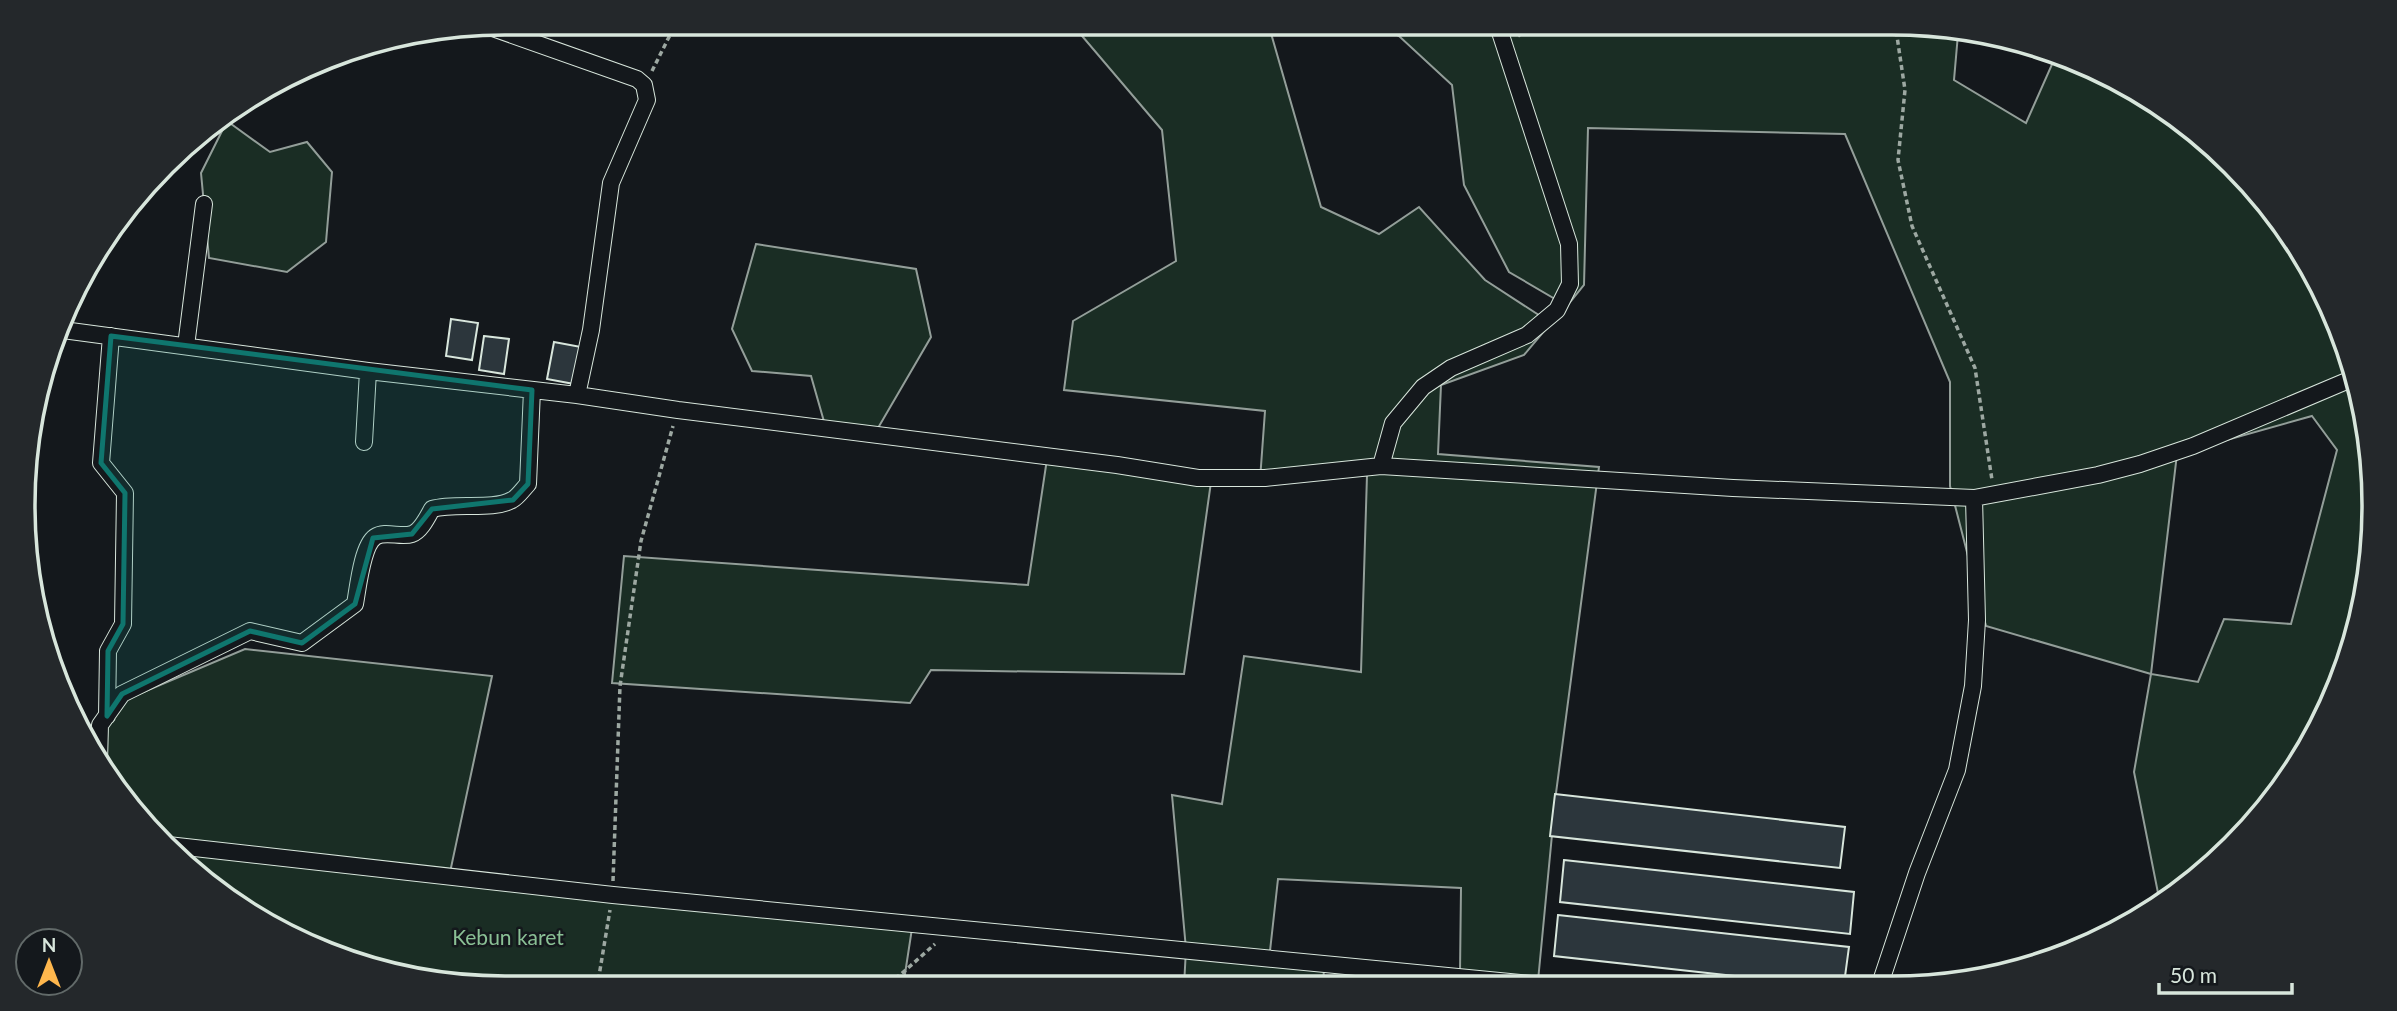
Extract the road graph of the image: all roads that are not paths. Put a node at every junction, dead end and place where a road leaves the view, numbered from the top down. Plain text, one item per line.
1 (512, 35) edge
2 (1501, 35) edge
3 (204, 204) dead end
4 (69, 331) edge
5 (111, 336) junction
6 (186, 346) junction
7 (368, 371) junction
8 (2345, 382) edge
9 (532, 390) junction
10 (577, 395) junction
11 (364, 442) dead end
12 (1381, 466) junction
13 (1974, 498) junction
14 (107, 716) junction
15 (99, 743) edge
16 (182, 847) edge
17 (1446, 976) edge
18 (1883, 976) edge

1 - 10 street
2 - 12 street
3 - 6 street
4 - 5 street
5 - 6 street
5 - 14 street
6 - 7 street
7 - 9 street
7 - 11 street
8 - 13 street
9 - 10 street
9 - 14 street
10 - 12 street
12 - 13 street
13 - 18 street
14 - 15 street
16 - 17 street

